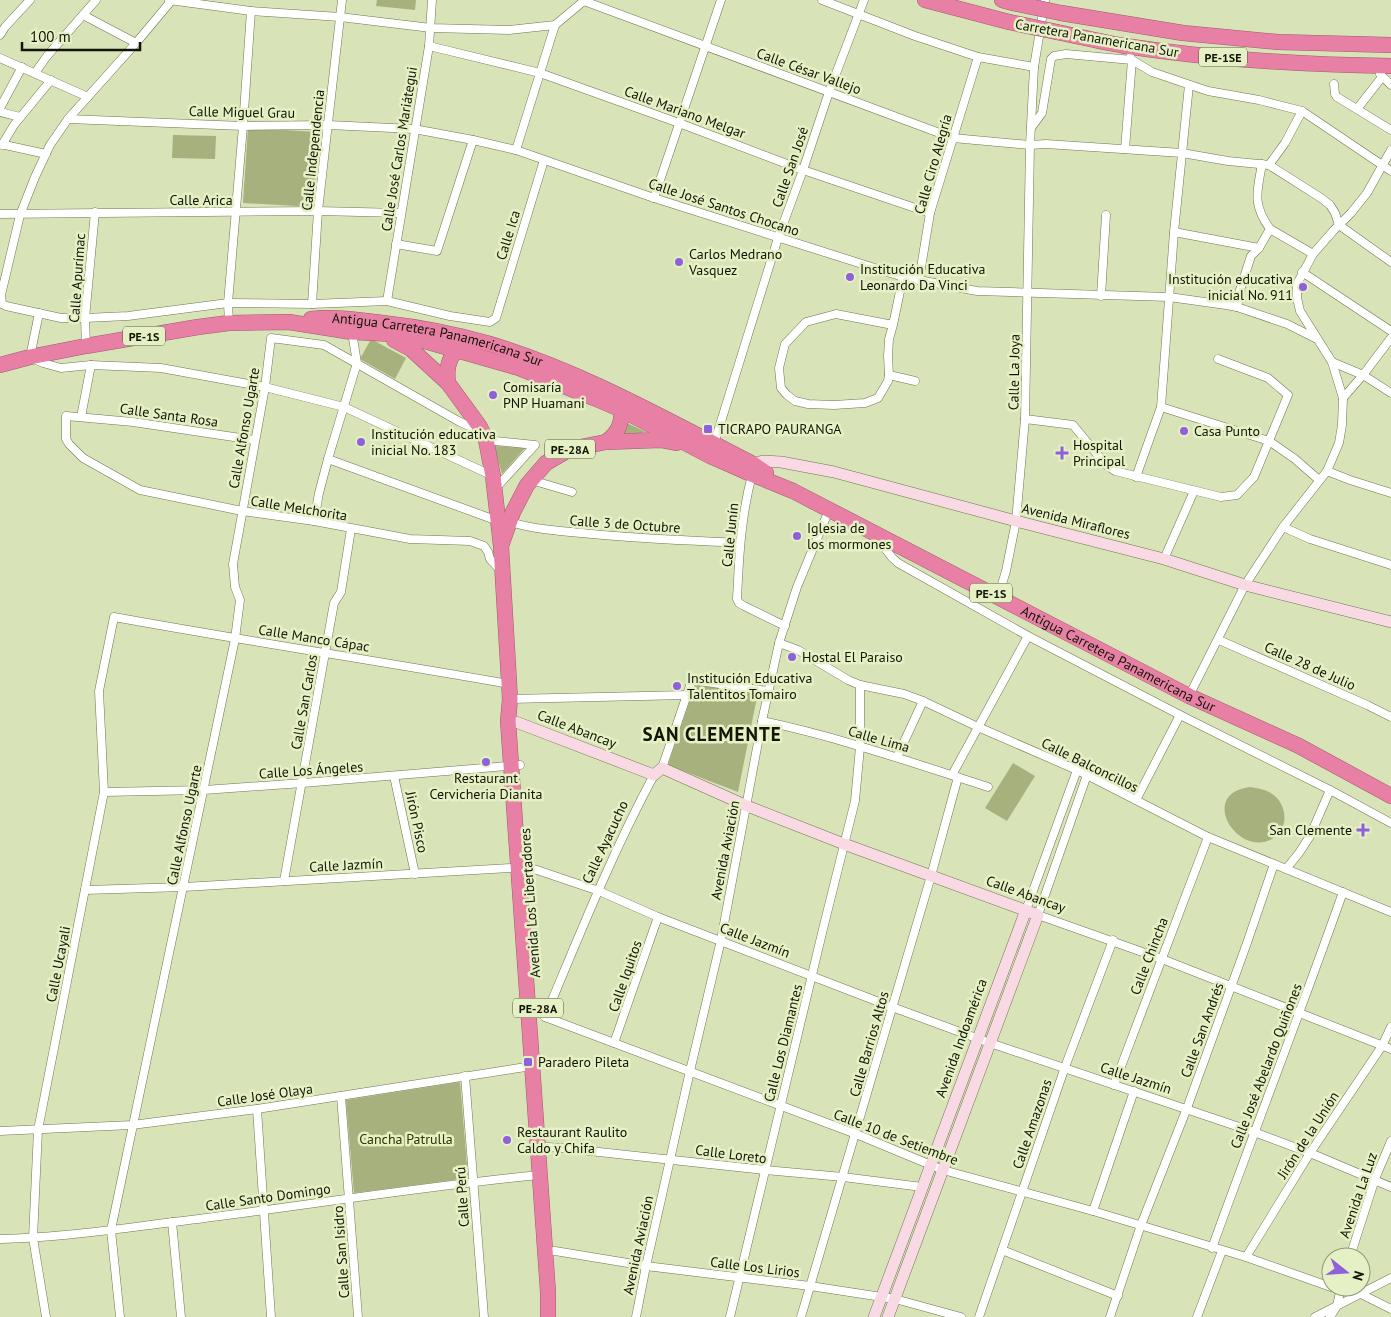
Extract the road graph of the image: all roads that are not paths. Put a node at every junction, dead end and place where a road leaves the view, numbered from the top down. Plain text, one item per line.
1 (30, 0) edge
2 (96, 0) edge
3 (170, 0) edge
4 (342, 0) edge
5 (432, 0) edge
6 (721, 0) edge
7 (822, 0) edge
8 (864, 0) edge
9 (925, 0) edge
10 (1045, 0) edge
11 (584, 1) edge
12 (1008, 1) edge
13 (251, 11) junction
14 (859, 14) junction
15 (83, 15) junction
16 (340, 17) junction
17 (555, 25) junction
18 (431, 28) junction
19 (0, 35) edge
20 (136, 43) junction
21 (1122, 45) junction
22 (1391, 45) edge
23 (429, 46) junction
24 (705, 46) junction
25 (978, 57) junction
26 (0, 58) edge
27 (1132, 60) junction
28 (22, 67) junction
29 (1034, 68) junction
30 (1382, 70) edge
31 (35, 73) junction
32 (540, 73) junction
33 (51, 80) junction
34 (1334, 84) dead end
35 (1189, 85) junction
36 (1391, 85) edge
37 (829, 92) junction
38 (88, 97) junction
39 (0, 108) edge
40 (1357, 109) junction
41 (1302, 111) junction
42 (0, 112) edge
43 (20, 117) junction
44 (68, 119) junction
45 (679, 123) junction
46 (328, 125) junction
47 (243, 126) junction
48 (1031, 128) junction
49 (414, 129) junction
50 (1391, 130) edge
51 (953, 138) junction
52 (473, 140) junction
53 (1, 145) edge
54 (1030, 145) junction
55 (1125, 149) junction
56 (516, 150) junction
57 (1391, 150) edge
58 (46, 154) junction
59 (1182, 154) junction
60 (544, 160) junction
61 (1266, 165) junction
62 (1382, 165) junction
63 (804, 170) junction
64 (1391, 171) edge
65 (654, 198) junction
66 (318, 211) junction
67 (94, 212) junction
68 (235, 212) junction
69 (401, 213) junction
70 (930, 213) junction
71 (0, 214) edge
72 (20, 215) junction
73 (1106, 215) dead end
74 (1338, 225) junction
75 (1270, 229) junction
76 (1174, 232) junction
77 (778, 238) junction
78 (396, 244) junction
79 (1260, 248) junction
80 (1313, 254) junction
81 (1391, 262) edge
82 (1302, 272) junction
83 (904, 277) junction
84 (919, 280) junction
85 (1028, 294) junction
86 (1101, 296) junction
87 (1169, 297) junction
88 (1, 299) edge
89 (387, 301) junction
90 (228, 303) junction
91 (312, 304) junction
92 (1237, 307) junction
93 (39, 313) junction
94 (84, 318) junction
95 (290, 322) junction
96 (229, 323) junction
97 (892, 325) junction
98 (1391, 331) edge
99 (352, 332) junction
100 (373, 334) junction
101 (1391, 338) edge
102 (470, 339) junction
103 (1317, 339) junction
104 (86, 346) junction
105 (456, 350) junction
106 (30, 357) junction
107 (1218, 359) dead end
108 (1332, 362) junction
109 (357, 363) junction
110 (0, 365) edge
111 (91, 365) junction
112 (889, 375) junction
113 (1363, 375) junction
114 (915, 380) dead end
115 (448, 383) junction
116 (264, 387) junction
117 (1391, 393) edge
118 (617, 395) junction
119 (1343, 398) junction
120 (344, 407) junction
121 (1161, 407) junction
122 (622, 410) junction
123 (81, 417) junction
124 (1025, 419) junction
125 (483, 433) junction
126 (254, 440) junction
127 (1269, 441) junction
128 (606, 442) junction
129 (714, 444) junction
130 (692, 447) junction
131 (328, 459) junction
132 (752, 469) junction
133 (1326, 471) junction
134 (1136, 477) junction
135 (531, 480) junction
136 (1319, 480) junction
137 (493, 483) junction
138 (1194, 491) junction
139 (572, 492) dead end
140 (1391, 493) edge
141 (830, 510) junction
142 (242, 511) junction
143 (501, 519) junction
144 (314, 521) junction
145 (1016, 522) junction
146 (1283, 527) junction
147 (351, 529) junction
148 (879, 536) junction
149 (740, 543) junction
150 (1164, 559) junction
151 (1391, 565) edge
152 (502, 572) junction
153 (1245, 585) junction
154 (998, 597) junction
155 (114, 617) joint
156 (1391, 622) edge
157 (784, 626) junction
158 (1028, 636) junction
159 (235, 639) junction
160 (1219, 640) junction
161 (779, 643) junction
162 (325, 653) junction
163 (860, 685) junction
164 (768, 690) junction
165 (510, 692) junction
166 (687, 694) junction
167 (1189, 696) junction
168 (923, 701) junction
169 (1180, 715) junction
170 (1391, 717) edge
171 (762, 721) junction
172 (516, 722) junction
173 (978, 727) junction
174 (860, 747) junction
175 (897, 757) junction
176 (515, 765) junction
177 (1077, 770) junction
178 (658, 772) junction
179 (1087, 775) junction
180 (394, 776) junction
181 (955, 776) junction
182 (302, 783) junction
183 (988, 787) dead end
184 (204, 790) junction
185 (1330, 790) junction
186 (104, 792) junction
187 (1391, 796) edge
188 (1136, 800) junction
189 (746, 806) junction
190 (1391, 823) edge
191 (1208, 837) junction
192 (844, 844) junction
193 (1274, 864) junction
194 (523, 868) junction
195 (1286, 869) junction
196 (415, 874) junction
197 (931, 876) junction
198 (284, 881) junction
199 (184, 887) junction
200 (85, 890) junction
201 (598, 891) junction
202 (1344, 892) junction
203 (1026, 910) junction
204 (1391, 912) edge
205 (1038, 914) junction
206 (658, 917) junction
207 (721, 940) junction
208 (1113, 940) junction
209 (1162, 959) junction
210 (812, 975) junction
211 (1231, 987) junction
212 (892, 1007) junction
213 (1300, 1014) junction
214 (537, 1019) junction
215 (1391, 1028) edge
216 (977, 1038) junction
217 (614, 1043) junction
218 (990, 1043) junction
219 (1382, 1046) junction
220 (1391, 1049) edge
221 (532, 1066) junction
222 (1065, 1067) junction
223 (690, 1071) junction
224 (465, 1076) junction
225 (1114, 1085) junction
226 (1134, 1091) junction
227 (341, 1096) junction
228 (781, 1106) junction
229 (1187, 1108) junction
230 (257, 1110) junction
231 (132, 1125) junction
232 (38, 1130) junction
233 (0, 1131) edge
234 (1254, 1132) junction
235 (856, 1134) junction
236 (1391, 1141) edge
237 (542, 1148) junction
238 (1310, 1153) junction
239 (670, 1159) junction
240 (931, 1164) junction
241 (766, 1170) junction
242 (943, 1170) junction
243 (539, 1175) junction
244 (843, 1177) junction
245 (1375, 1179) junction
246 (473, 1181) junction
247 (922, 1187) junction
248 (1391, 1187) edge
249 (1022, 1191) junction
250 (350, 1199) junction
251 (263, 1211) junction
252 (1093, 1211) junction
253 (172, 1222) junction
254 (1141, 1225) junction
255 (111, 1230) junction
256 (34, 1238) junction
257 (0, 1239) edge
258 (1353, 1247) edge
259 (1212, 1248) junction
260 (1002, 1250) junction
261 (1222, 1250) junction
262 (550, 1251) junction
263 (1246, 1257) junction
264 (646, 1266) junction
265 (739, 1277) junction
266 (1391, 1278) edge
267 (1321, 1283) edge
268 (810, 1286) junction
269 (1371, 1289) edge
270 (1118, 1296) junction
271 (881, 1297) junction
272 (1336, 1297) edge
273 (1355, 1297) edge
274 (1367, 1297) edge
275 (895, 1299) junction
276 (1337, 1306) junction
277 (1391, 1309) edge
278 (46, 1317) edge
279 (120, 1317) edge
280 (182, 1317) edge
281 (271, 1317) edge
282 (358, 1317) edge
283 (484, 1317) edge
284 (548, 1317) edge
285 (558, 1317) edge
286 (636, 1317) edge
287 (730, 1317) edge
288 (801, 1317) edge
289 (874, 1317) edge
290 (888, 1317) edge
291 (961, 1317) edge
292 (980, 1317) edge
293 (1110, 1317) edge
294 (1197, 1317) edge
295 (1315, 1317) edge
296 (1330, 1317) edge

1 - 19 street
2 - 15 street
3 - 13 street
3 - 20 street
4 - 16 street, Calle Independencia
5 - 18 street, Calle José Carlos Mariátegui
6 - 24 street
7 - 14 street
8 - 14 street, Calle San José
9 - 21 highway, Carretera Panamericana Sur / PE-1SE, bridge
10 - 29 street, Calle La Joya
11 - 17 street
11 - 24 street, Calle César Vallejo
12 - 22 highway, Carretera Panamericana Sur / PE-1SE, bridge
13 - 16 street
13 - 47 street
14 - 25 street
14 - 37 street, Calle San José
15 - 20 street
15 - 31 street
16 - 18 street
16 - 46 street, Calle Independencia
17 - 18 street
17 - 32 street
18 - 23 street, Calle José Carlos Mariátegui
20 - 38 street
21 - 27 street
21 - 30 highway, Carretera Panamericana Sur / PE-1SE
23 - 32 street, Calle Mariano Melgar
23 - 49 street, Calle José Carlos Mariátegui
24 - 37 street, Calle César Vallejo
24 - 45 street
25 - 29 street
25 - 51 street, Calle Ciro Alegría
26 - 28 street
27 - 35 street
27 - 48 street
27 - 55 street
28 - 31 street
28 - 39 street
29 - 48 street, Calle La Joya
30 - 36 street
30 - 40 street
31 - 33 street
32 - 45 street, Calle Mariano Melgar
32 - 56 street
33 - 38 street
33 - 43 street
34 - 40 street
35 - 41 street
35 - 59 street
37 - 51 street, Calle César Vallejo
37 - 63 street, Calle San José
38 - 44 street
40 - 50 street
41 - 61 street
41 - 62 street
42 - 43 street
43 - 53 street
44 - 47 street, Calle Miguel Grau
44 - 58 street
45 - 63 street, Calle Mariano Melgar
45 - 65 street
46 - 47 street, Calle Miguel Grau
46 - 49 street, Calle Miguel Grau
46 - 66 street, Calle Independencia
47 - 68 street
48 - 54 street, Calle La Joya
49 - 52 street, Calle José Santos Chocano
49 - 69 street, Calle José Carlos Mariátegui
51 - 54 street, Calle César Vallejo
51 - 70 street, Calle Ciro Alegría
52 - 56 street, Calle José Santos Chocano
52 - 78 street
53 - 58 street
54 - 55 street, Calle César Vallejo
54 - 85 street, Calle La Joya
55 - 59 street, Calle César Vallejo
56 - 60 street, Calle José Santos Chocano
57 - 62 street
58 - 72 street
59 - 61 street, Calle César Vallejo
59 - 76 street
60 - 65 street, Calle José Santos Chocano
60 - 89 street, Calle Ica
61 - 74 street
61 - 75 street
62 - 64 street
62 - 74 street
63 - 70 street, Calle Mariano Melgar
63 - 77 street, Calle San José
65 - 77 street, Calle José Santos Chocano
66 - 68 street, Calle Arica
66 - 69 street, Calle Arica
66 - 91 street, Calle Independencia
67 - 68 street, Calle Arica
67 - 72 street, Calle Arica
67 - 94 street, Calle Apurímac
68 - 90 street
69 - 78 street, Calle José Carlos Mariátegui
70 - 84 street, Calle Ciro Alegría
71 - 72 street, Calle Arica
72 - 88 street
73 - 86 street
74 - 80 street
74 - 81 street
75 - 79 street
75 - 80 street
76 - 79 street
76 - 87 street
77 - 83 street, Calle José Santos Chocano
77 - 129 street, Calle San José
78 - 89 street, Calle José Carlos Mariátegui
79 - 92 street
80 - 82 street
82 - 98 street
82 - 103 street
83 - 84 street, Calle José Santos Chocano
83 - 97 street
84 - 85 street, Calle José Santos Chocano
85 - 86 street, Calle José Santos Chocano
85 - 124 street, Calle La Joya
86 - 87 street, Calle José Santos Chocano
87 - 92 street, Calle José Santos Chocano
87 - 121 street
88 - 93 street
89 - 91 street
90 - 91 street
90 - 94 street
90 - 96 street
92 - 103 street, Calle José Santos Chocano
93 - 94 street
93 - 106 street
94 - 104 street, Calle Apurímac
95 - 96 highway, Antigua Carretera Panamericana Sur / PE-1S
95 - 99 highway, Antigua Carretera Panamericana Sur / PE-1S
95 - 102 highway, Antigua Carretera Panamericana Sur / PE-1S
96 - 104 highway, Antigua Carretera Panamericana Sur / PE-1S
97 - 112 street
97 - 112 street
99 - 100 highway, Antigua Carretera Panamericana Sur / PE-1S
99 - 109 street
100 - 105 highway, Antigua Carretera Panamericana Sur / PE-1S
100 - 115 highway, Avenida Los Libertadores / PE-28A
101 - 113 street
102 - 105 highway
102 - 118 highway, Antigua Carretera Panamericana Sur / PE-1S
103 - 108 street
104 - 106 highway, Antigua Carretera Panamericana Sur / PE-1S
105 - 115 highway
105 - 122 highway, Antigua Carretera Panamericana Sur / PE-1S
106 - 110 highway, Antigua Carretera Panamericana Sur / PE-1S
106 - 111 street
107 - 127 street
108 - 113 street
108 - 119 street
109 - 116 street, Calle Alfonso Ugarte
109 - 120 street
109 - 125 street
111 - 116 street
111 - 123 street
112 - 114 street
113 - 117 street
113 - 119 street
115 - 125 highway, Avenida Los Libertadores / PE-28A
116 - 120 street
116 - 126 street, Calle Alfonso Ugarte
118 - 122 highway
118 - 129 highway, Antigua Carretera Panamericana Sur / PE-1S
119 - 133 street
120 - 131 street
120 - 137 street
121 - 127 street
121 - 134 street
122 - 128 highway, PE-28A
122 - 130 highway, Antigua Carretera Panamericana Sur / PE-1S
123 - 126 street, Calle Santa Rosa
123 - 142 street, Calle Melchorita
124 - 134 street
124 - 145 street, Calle La Joya
125 - 137 highway, Avenida Los Libertadores / PE-28A
125 - 137 street
126 - 142 street, Calle Alfonso Ugarte
127 - 136 street
127 - 138 street
128 - 130 highway, PE-28A
128 - 135 highway, PE-28A
129 - 132 highway, Antigua Carretera Panamericana Sur / PE-1S
130 - 132 highway, Antigua Carretera Panamericana Sur / PE-1S
131 - 143 street, Calle 3 de Octubre
131 - 144 street
132 - 141 highway, Antigua Carretera Panamericana Sur / PE-1S
132 - 145 street, Avenida Miraflores
132 - 149 street, Calle Junín
133 - 136 street
133 - 140 street
134 - 138 street
135 - 139 street
135 - 143 highway, PE-28A
136 - 146 street
137 - 143 highway, Avenida Los Libertadores / PE-28A
138 - 150 street
141 - 148 highway, Antigua Carretera Panamericana Sur / PE-1S
141 - 157 street, Avenida Aviación
142 - 144 street, Calle Melchorita
142 - 159 street, Calle Alfonso Ugarte
143 - 149 street, Calle 3 de Octubre
143 - 152 highway, Avenida Los Libertadores / PE-28A
144 - 147 street, Calle Melchorita
145 - 150 street, Avenida Miraflores
145 - 154 street, Calle La Joya
146 - 151 street
146 - 153 street
147 - 152 street, Calle Melchorita
147 - 162 street, Calle San Carlos
148 - 154 highway, Antigua Carretera Panamericana Sur / PE-1S
148 - 158 street
149 - 157 street, Calle Junín
150 - 153 street, Avenida Miraflores
152 - 165 highway, Avenida Los Libertadores / PE-28A
153 - 156 street, Avenida Miraflores
153 - 160 street
154 - 167 highway, Antigua Carretera Panamericana Sur / PE-1S
155 - 159 street, Calle Manco Cápac
155 - 186 street, Calle Ucayali
157 - 161 street, Avenida Aviación
158 - 169 street
158 - 173 street, Calle Barrios Altos
159 - 162 street, Calle Manco Cápac
159 - 184 street, Calle Alfonso Ugarte
160 - 167 street
160 - 170 street, Calle 28 de Julio
161 - 163 street, Calle Balconcillos
161 - 164 street, Avenida Aviación
162 - 165 street, Calle Manco Cápac
162 - 182 street, Calle San Carlos
163 - 168 street, Calle Balconcillos
163 - 174 street, Calle Los Diamantes
164 - 166 street, Calle Ayacucho
164 - 171 street, Avenida Aviación
165 - 166 street
165 - 172 highway, Avenida Los Libertadores / PE-28A
165 - 176 highway, Avenida Los Libertadores / PE-28A
166 - 178 street, Calle Ayacucho
167 - 187 highway, Antigua Carretera Panamericana Sur / PE-1S
168 - 173 street, Calle Balconcillos
168 - 175 street
169 - 185 street
169 - 188 street
171 - 174 street, Calle Lima
171 - 189 street, Avenida Aviación
172 - 176 highway, Avenida Los Libertadores / PE-28A
172 - 178 street, Calle Abancay
173 - 177 street, Calle Balconcillos
173 - 181 street, Calle Barrios Altos
174 - 175 street, Calle Lima
174 - 192 street, Calle Los Diamantes
175 - 181 street, Calle Lima
176 - 180 street, Calle Los Ángeles
176 - 194 highway, Avenida Los Libertadores / PE-28A
177 - 179 street, Calle Balconcillos
177 - 203 street, Avenida Indoamérica
178 - 189 street, Calle Abancay
178 - 201 street, Calle Ayacucho
179 - 188 street, Calle Balconcillos
179 - 205 street, Avenida Indoamérica
180 - 182 street, Calle Los Ángeles
180 - 196 street, Jirón Pisco
181 - 183 street, Calle Lima
181 - 197 street, Calle Barrios Altos
182 - 184 street, Calle Los Ángeles
182 - 198 street, Calle San Carlos
184 - 186 street, Calle Los Ángeles
184 - 199 street, Calle Alfonso Ugarte
185 - 190 street
185 - 195 street
186 - 200 street, Calle Ucayali
188 - 191 street, Calle Balconcillos
189 - 192 street, Calle Abancay
189 - 207 street, Avenida Aviación
191 - 193 street, Calle Balconcillos
191 - 209 street, Calle Chincha
192 - 197 street, Calle Abancay
192 - 210 street, Calle Los Diamantes
193 - 195 street, Calle Balconcillos
193 - 211 street, Calle San Andrés
194 - 196 street, Calle Jazmín
194 - 201 street, Calle Jazmín
194 - 214 highway, Avenida Los Libertadores / PE-28A
195 - 202 street, Calle Balconcillos
196 - 198 street, Calle Jazmín
197 - 203 street, Calle Abancay
197 - 212 street, Calle Barrios Altos
198 - 199 street, Calle Jazmín
199 - 200 street, Calle Jazmín
199 - 231 street, Calle Alfonso Ugarte
200 - 232 street, Calle Ucayali
201 - 206 street, Calle Jazmín
201 - 214 street, Calle Ayacucho
202 - 204 street, Calle Balconcillos
202 - 213 street, Calle José Abelardo Quiñones
203 - 205 street, Calle Abancay
203 - 216 street, Avenida Indoamérica
205 - 208 street, Calle Abancay
205 - 218 street, Avenida Indoamérica
206 - 207 street, Calle Jazmín
206 - 217 street, Calle Iquitos
207 - 210 street, Calle Jazmín
207 - 223 street, Avenida Aviación
208 - 209 street, Calle Abancay
208 - 222 street, Calle Amazonas
209 - 211 street, Calle Abancay
209 - 225 street, Calle Chincha
210 - 212 street, Calle Jazmín
210 - 228 street, Calle Los Diamantes
211 - 213 street, Calle Abancay
211 - 229 street, Calle San Andrés
212 - 216 street, Calle Jazmín
212 - 235 street, Calle Barrios Altos
213 - 219 street, Calle Abancay
213 - 234 street, Calle José Abelardo Quiñones
214 - 217 street, Calle 10 de Setiembre
214 - 221 highway, Avenida Los Libertadores / PE-28A
214 - 237 highway, Avenida Los Libertadores / PE-28A
215 - 219 street, Jirón de la Unión
216 - 218 street, Calle Jazmín
216 - 240 street, Avenida Indoamérica
217 - 223 street, Calle 10 de Setiembre
218 - 222 street, Calle Jazmín
218 - 242 street, Avenida Indoamérica
219 - 220 street
219 - 238 street, Jirón de la Unión
221 - 224 street, Calle José Olaya
221 - 237 highway, Avenida Los Libertadores / PE-28A
222 - 225 street, Calle Jazmín
222 - 249 street, Calle Amazonas
223 - 228 street, Calle 10 de Setiembre
223 - 239 street, Avenida Aviación
224 - 227 street, Calle José Olaya
224 - 246 street, Calle Perú
225 - 226 street, Calle Jazmín
226 - 229 street, Calle Jazmín
226 - 252 street
227 - 230 street, Calle José Olaya
227 - 250 street, Calle San Isidro
228 - 235 street, Calle 10 de Setiembre
228 - 241 street, Calle Los Diamantes
229 - 234 street, Calle Jazmín
229 - 254 street, Calle San Andrés
230 - 231 street, Calle José Olaya
230 - 251 street
231 - 232 street, Calle José Olaya
231 - 255 street, Calle Alfonso Ugarte
232 - 233 street, Calle José Olaya
232 - 256 street, Calle Ucayali
234 - 238 street, Calle Jazmín
234 - 259 street, Calle José Abelardo Quiñones
235 - 240 street, Calle 10 de Setiembre
235 - 244 street, Calle Barrios Altos
236 - 245 street, Avenida La Luz
237 - 239 street, Calle Loreto
237 - 243 highway, Avenida Los Libertadores / PE-28A
237 - 262 highway, Avenida Los Libertadores / PE-28A
238 - 245 street, Calle Jazmín
238 - 263 street, Jirón de la Unión
239 - 241 street, Calle Loreto
239 - 264 street, Avenida Aviación
240 - 242 street, Calle 10 de Setiembre
240 - 247 street, Avenida Indoamérica
241 - 244 street, Calle Loreto
241 - 265 street, Calle Los Diamantes
242 - 249 street, Calle 10 de Setiembre
242 - 275 street, Avenida Indoamérica
243 - 246 street, Calle Santo Domingo
243 - 262 highway, Avenida Los Libertadores / PE-28A
244 - 247 street, Calle Loreto
244 - 268 street, Calle Barrios Altos
245 - 248 street, Calle Jazmín
245 - 258 street, Avenida La Luz
246 - 250 street, Calle Santo Domingo
246 - 283 street, Calle Perú
247 - 271 street, Avenida Indoamérica
249 - 252 street, Calle 10 de Setiembre
249 - 260 street, Calle Amazonas
250 - 251 street, Calle Santo Domingo
250 - 282 street, Calle San Isidro
251 - 253 street, Calle Santo Domingo
251 - 281 street
252 - 254 street, Calle 10 de Setiembre
253 - 255 street, Calle Santo Domingo
253 - 280 street
254 - 259 street, Calle 10 de Setiembre
254 - 270 street, Calle San Andrés
255 - 256 street, Calle Santo Domingo
255 - 279 street, Calle Alfonso Ugarte
256 - 257 street, Calle Santo Domingo
256 - 278 street, Calle Ucayali
259 - 261 street, Calle 10 de Setiembre
260 - 270 street
260 - 292 street, Calle Amazonas
261 - 263 street, Calle 10 de Setiembre
261 - 294 street
262 - 264 street, Calle Los Lirios
262 - 284 highway, Avenida Los Libertadores / PE-28A
262 - 285 highway, Avenida Los Libertadores / PE-28A
263 - 267 street, Calle 10 de Setiembre
264 - 265 street, Calle Los Lirios
264 - 286 street, Avenida Aviación
265 - 268 street, Calle Los Lirios
265 - 287 street, Calle Los Diamantes
266 - 269 street
268 - 271 street, Calle Los Lirios
268 - 288 street, Calle Barrios Altos
270 - 293 street, Calle San Andrés
271 - 275 street, Calle Los Lirios
271 - 289 street, Avenida Indoamérica
272 - 276 street
273 - 276 street
274 - 277 street, Calle 10 de Setiembre
275 - 290 street, Avenida Indoamérica
275 - 291 street, Calle Los Lirios
276 - 295 street
276 - 296 street

